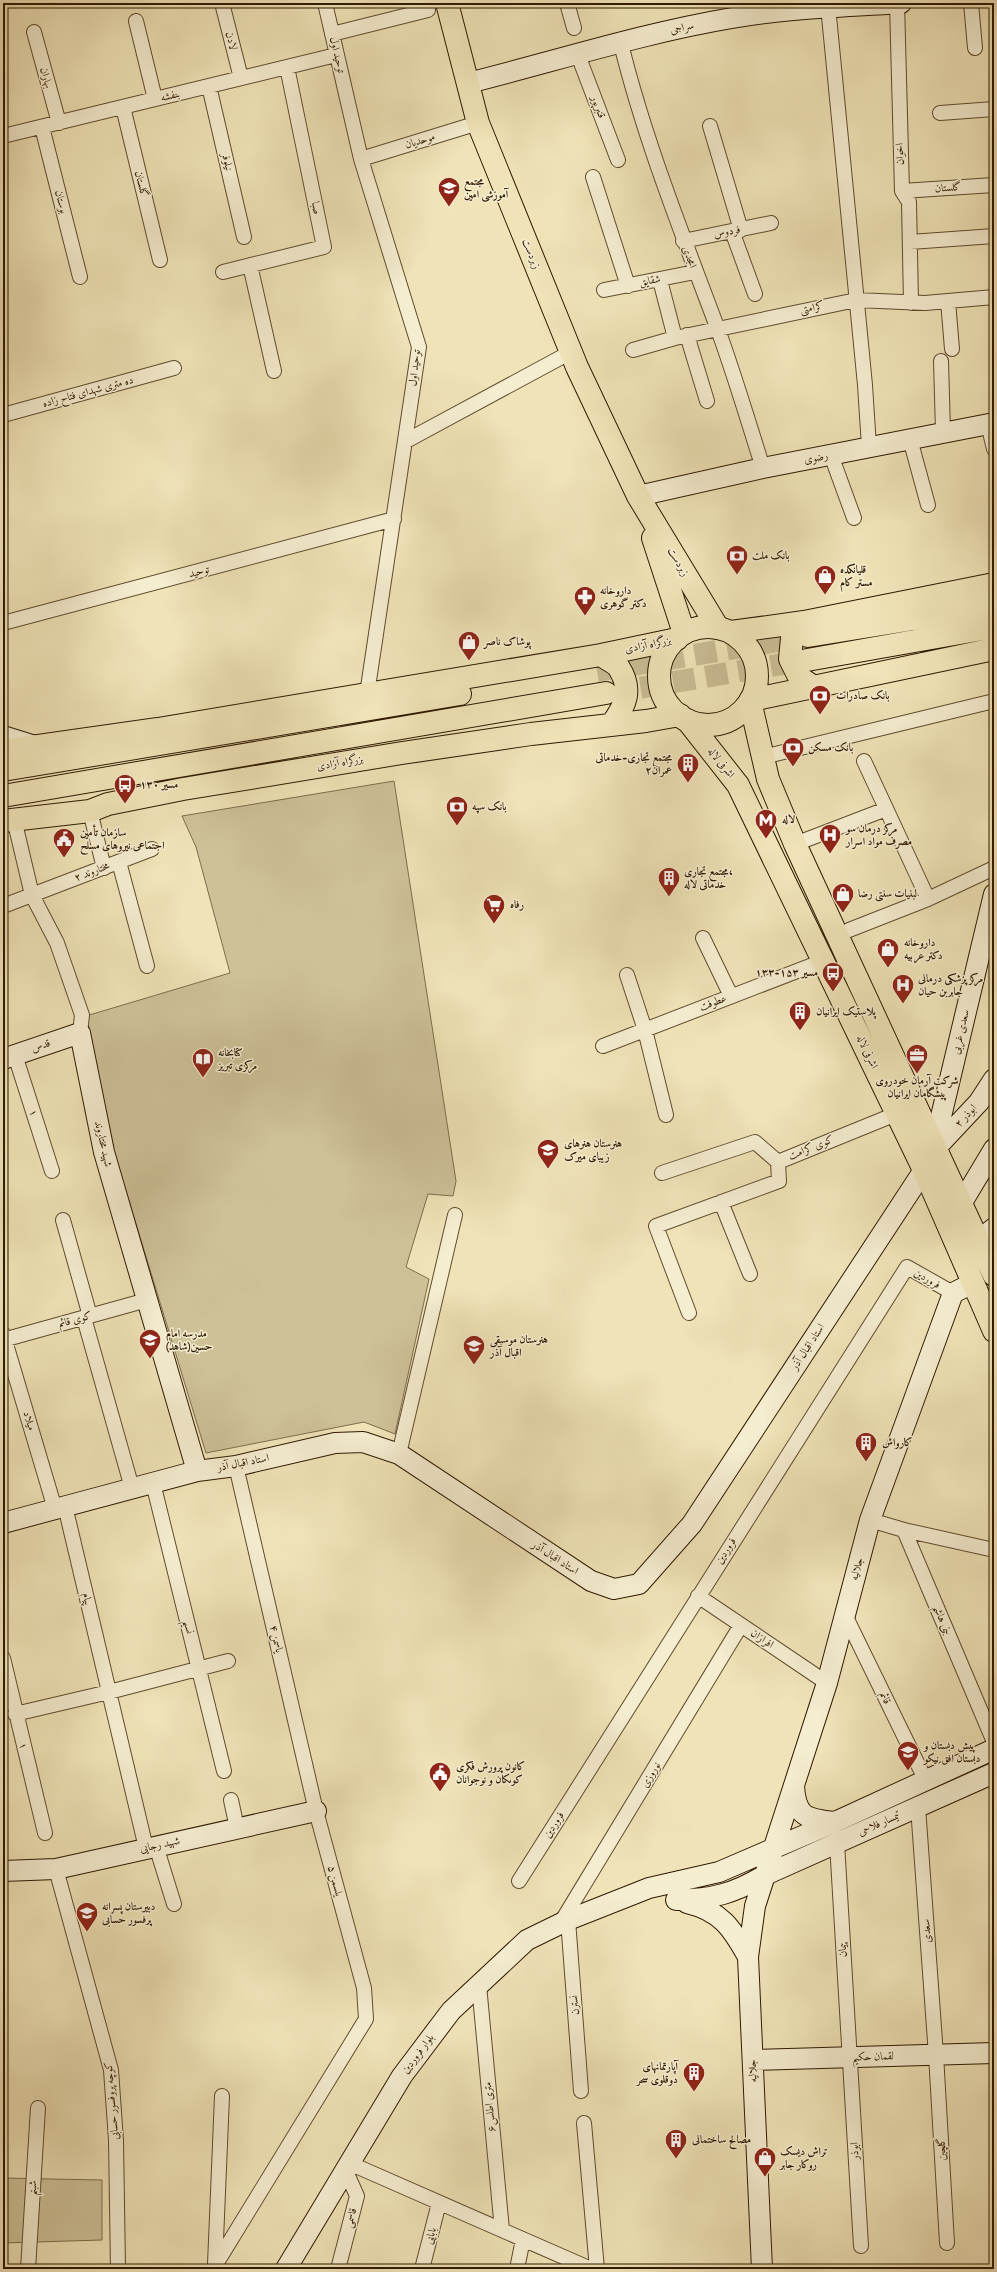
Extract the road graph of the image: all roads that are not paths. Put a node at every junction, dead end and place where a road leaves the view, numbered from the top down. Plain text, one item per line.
1 (222, 3) edge
2 (324, 3) edge
3 (567, 3) edge
4 (896, 3) edge
5 (901, 3) edge
6 (970, 3) edge
7 (838, 5) edge
8 (438, 6) edge
9 (763, 8) edge
10 (136, 21) dead end
11 (574, 28) dead end
12 (34, 32) dead end
13 (332, 34) junction
14 (621, 44) junction
15 (975, 48) dead end
16 (336, 55) junction
17 (578, 55) junction
18 (288, 67) junction
19 (241, 78) junction
20 (468, 83) junction
21 (209, 86) junction
22 (156, 99) junction
23 (123, 107) junction
24 (994, 109) edge
25 (940, 113) dead end
26 (59, 123) junction
27 (478, 123) junction
28 (710, 126) dead end
29 (42, 127) junction
30 (3, 136) edge
31 (361, 159) junction
32 (618, 160) dead end
33 (592, 176) dead end
34 (994, 185) edge
35 (902, 191) junction
36 (771, 223) dead end
37 (736, 230) junction
38 (994, 236) edge
39 (244, 237) dead end
40 (683, 241) junction
41 (910, 242) junction
42 (160, 260) dead end
43 (250, 265) junction
44 (223, 272) dead end
45 (695, 272) junction
46 (80, 277) dead end
47 (660, 280) junction
48 (628, 286) junction
49 (604, 290) dead end
50 (755, 294) dead end
51 (994, 297) edge
52 (856, 300) junction
53 (948, 301) junction
54 (911, 303) junction
55 (718, 328) junction
56 (681, 336) junction
57 (952, 349) dead end
58 (633, 350) dead end
59 (571, 352) junction
60 (941, 362) dead end
61 (174, 368) dead end
62 (274, 371) dead end
63 (707, 401) dead end
64 (3, 415) edge
65 (991, 423) edge
66 (943, 432) junction
67 (910, 439) junction
68 (406, 441) junction
69 (869, 447) junction
70 (994, 450) edge
71 (831, 455) junction
72 (763, 468) junction
73 (638, 496) junction
74 (928, 505) dead end
75 (854, 518) dead end
76 (394, 520) junction
77 (994, 584) edge
78 (994, 606) edge
79 (3, 623) edge
80 (994, 628) edge
81 (806, 629) junction
82 (725, 630) junction
83 (680, 636) junction
84 (994, 649) edge
85 (807, 660) tunnel mouth
86 (599, 663) junction
87 (815, 688) junction
88 (606, 693) tunnel mouth
89 (367, 694) junction
90 (750, 701) junction
91 (994, 701) edge
92 (683, 718) junction
93 (612, 724) junction
94 (158, 729) junction
95 (3, 736) edge
96 (95, 738) junction
97 (37, 746) junction
98 (134, 750) junction
99 (3, 751) edge
100 (763, 757) junction
101 (864, 761) dead end
102 (3, 770) edge
103 (135, 775) junction
104 (183, 789) junction
105 (3, 796) edge
106 (99, 807) junction
107 (881, 811) dead end
108 (8, 820) edge
109 (795, 844) junction
110 (152, 849) dead end
111 (119, 862) junction
112 (104, 868) junction
113 (994, 868) edge
114 (994, 894) edge
115 (32, 895) junction
116 (928, 899) junction
117 (3, 906) edge
118 (849, 930) dead end
119 (703, 938) dead end
120 (823, 961) junction
121 (147, 966) dead end
122 (627, 974) dead end
123 (731, 996) junction
124 (645, 1030) junction
125 (80, 1033) junction
126 (603, 1046) dead end
127 (9, 1057) edge
128 (994, 1079) edge
129 (896, 1114) junction
130 (666, 1115) dead end
131 (935, 1148) junction
132 (994, 1149) edge
133 (778, 1162) junction
134 (924, 1170) junction
135 (52, 1171) dead end
136 (662, 1173) dead end
137 (721, 1202) junction
138 (961, 1204) junction
139 (455, 1216) dead end
140 (63, 1220) dead end
141 (986, 1234) edge
142 (750, 1274) dead end
143 (994, 1275) edge
144 (973, 1282) junction
145 (953, 1293) junction
146 (147, 1300) junction
147 (689, 1313) dead end
148 (87, 1317) junction
149 (994, 1331) edge
150 (4, 1338) edge
151 (398, 1454) junction
152 (236, 1466) junction
153 (197, 1471) junction
154 (153, 1483) junction
155 (132, 1488) junction
156 (60, 1508) junction
157 (870, 1520) junction
158 (3, 1523) edge
159 (904, 1530) junction
160 (994, 1550) edge
161 (698, 1596) junction
162 (845, 1615) junction
163 (741, 1625) junction
164 (3, 1658) edge
165 (228, 1661) dead end
166 (198, 1669) junction
167 (827, 1683) junction
168 (109, 1692) junction
169 (16, 1714) junction
170 (994, 1742) edge
171 (994, 1749) edge
172 (224, 1771) dead end
173 (994, 1773) edge
174 (926, 1781) junction
175 (794, 1786) junction
176 (231, 1800) dead end
177 (918, 1807) junction
178 (316, 1811) junction
179 (834, 1822) junction
180 (237, 1828) junction
181 (46, 1833) dead end
182 (836, 1843) junction
183 (151, 1847) junction
184 (773, 1849) junction
185 (56, 1869) junction
186 (3, 1871) edge
187 (765, 1875) junction
188 (519, 1881) dead end
189 (676, 1900) junction
190 (614, 1902) junction
191 (174, 1904) dead end
192 (564, 1922) junction
193 (748, 1956) junction
194 (479, 1985) junction
195 (994, 2053) edge
196 (936, 2055) junction
197 (850, 2057) junction
198 (752, 2060) junction
199 (581, 2091) dead end
200 (222, 2096) dead end
201 (38, 2108) dead end
202 (584, 2122) dead end
203 (347, 2166) junction
204 (439, 2203) junction
205 (502, 2230) junction
206 (523, 2239) junction
207 (947, 2244) dead end
208 (861, 2246) dead end
209 (214, 2268) edge
210 (28, 2269) edge
211 (118, 2269) edge
212 (286, 2269) edge
213 (338, 2269) edge
214 (422, 2269) edge
215 (517, 2269) edge
216 (591, 2269) edge
217 (597, 2269) edge
218 (762, 2269) edge

1 - 19 street, لادن
2 - 13 street, توحید اول
3 - 11 street
4 - 5 main road, سراجی
4 - 7 main road, سراجی
4 - 35 street, اخوان
6 - 15 street
7 - 9 main road, سراجی
7 - 52 street
8 - 13 street
8 - 20 main road, زبردست
9 - 14 main road, سراجی
10 - 22 street
12 - 26 street, بهاران
13 - 16 street, توحید اول
14 - 17 main road, سراجی
14 - 40 street, امجدی
16 - 18 street, بنفشه
16 - 31 street, توحید اول
17 - 20 main road, سراجی
17 - 32 street, قنبرپور
18 - 19 street, بنفشه
18 - 43 street, صبا
19 - 21 street, بنفشه
20 - 27 main road, زبردست
21 - 22 street, بنفشه
21 - 39 street, نیلوفر
22 - 23 street, بنفشه
23 - 26 street, بنفشه
23 - 42 street, گلستان
24 - 25 street
26 - 29 street, بنفشه
27 - 31 street, موحدیان
27 - 59 main road, زبردست
28 - 37 street
29 - 30 street, بنفشه
29 - 46 street, بوستان
31 - 68 street, توحید اول
33 - 48 street
34 - 35 street, گلستان
35 - 41 street, اخوان
36 - 37 street, فردوس
37 - 40 street, فردوس
37 - 50 street
38 - 41 street
40 - 45 street, امجدی
41 - 54 street, اخوان
43 - 44 street, صبا
43 - 62 street
45 - 47 street, شقایق
45 - 55 street, امجدی
47 - 48 street, شقایق
47 - 56 street
48 - 49 street, شقایق
51 - 53 street, کرامتی
52 - 54 street, کرامتی
52 - 55 street, کرامتی
52 - 69 street
53 - 54 street, کرامتی
53 - 57 street
55 - 56 street, کرامتی
55 - 72 street, امجدی
56 - 58 street, کرامتی
56 - 63 street
59 - 68 street
59 - 73 main road, زبردست
60 - 66 street
61 - 64 street, ده متری شهدای فتاح زاده
65 - 66 main road, رضوی
65 - 70 street
66 - 67 main road, رضوی
67 - 69 main road, رضوی
67 - 74 street
68 - 76 street, توحید اول
69 - 71 main road, رضوی
71 - 72 main road, رضوی
71 - 75 street
72 - 73 main road, رضوی
73 - 82 main road, زبردست
73 - 83 main road, زبردست
76 - 79 street, توحید
76 - 89 street, توحید اول
77 - 81 main road
78 - 81 main road
80 - 85 main road
81 - 82 main road
81 - 87 main road
82 - 83 main road
82 - 90 main road
83 - 86 main road, بزرگراه آزادی
83 - 92 main road
84 - 87 main road
86 - 89 main road, بزرگراه آزادی
86 - 93 main road
86 - 98 main road, بزرگراه آزادی
87 - 90 main road
88 - 103 main road
89 - 94 main road, بزرگراه آزادی
90 - 92 main road
90 - 100 main road, اشرفی لاله
91 - 100 street
92 - 93 main road, بزرگراه آزادی
92 - 120 main road, اشرفی لاله
93 - 104 main road, بزرگراه آزادی
94 - 96 main road, بزرگراه آزادی
94 - 98 main road
95 - 97 main road
96 - 97 main road, بزرگراه آزادی
96 - 98 main road
97 - 99 main road, بزرگراه آزادی
98 - 102 main road, بزرگراه آزادی
100 - 109 main road, اشرفی لاله
101 - 116 street
103 - 104 main road
103 - 105 main road
103 - 106 main road
104 - 106 main road, بزرگراه آزادی
106 - 108 main road, بزرگراه آزادی
106 - 112 street
107 - 109 street
108 - 115 street, شهید مختاروند
109 - 131 main road, اشرفی لاله
110 - 111 street, مختاروند ۲
111 - 112 street, مختاروند ۲
111 - 121 street
112 - 115 street, مختاروند ۲
113 - 116 street
114 - 131 main road, سعدی غربی
115 - 117 street, مختاروند ۲
115 - 125 street, شهید مختاروند
116 - 118 street
119 - 123 street
120 - 123 street, عطوفت
120 - 129 main road, اشرفی لاله
122 - 124 street
123 - 124 street, عطوفت
124 - 126 street, عطوفت
124 - 130 street
125 - 127 main road, قدس
125 - 146 main road, شهید مختاروند
127 - 135 street, ۱
128 - 131 main road, ابوذر ۲
129 - 133 street, کوی کرامت
129 - 134 main road, اشرفی لاله
131 - 138 main road, اشرفی لاله
132 - 138 main road
133 - 136 street, کوی کرامت
133 - 137 street
134 - 144 main road, اشرفی لاله
134 - 151 main road, استاد اقبال آذر
137 - 142 street
137 - 147 street
138 - 141 main road, اشرفی لاله
139 - 151 street
140 - 148 street
141 - 143 main road, اشرفی لاله
144 - 145 main road
144 - 149 main road, اشرفی لاله
145 - 157 main road, جلالیه
145 - 161 street, فروردین
146 - 148 street, کوی قائم
146 - 153 main road, شهید مختاروند
148 - 150 street, کوی قائم
148 - 155 street
150 - 156 street, میلاد
151 - 152 main road, استاد اقبال آذر
152 - 153 main road, استاد اقبال آذر
152 - 178 street, یاسمن ۴
153 - 154 main road, استاد اقبال آذر
154 - 155 main road, استاد اقبال آذر
154 - 166 street, نسیم
155 - 156 main road, استاد اقبال آذر
156 - 158 main road, استاد اقبال آذر
156 - 168 street, پیام
157 - 159 street
157 - 162 main road, جلالیه
159 - 160 street
159 - 170 street, بنی هاشم
161 - 163 street, افرازان
161 - 188 street, فروردین
162 - 167 main road, جلالیه
162 - 174 street, قائم
163 - 167 street, افرازان
163 - 192 street, نوروزی
164 - 169 street, ۱
165 - 166 street
166 - 168 street
166 - 172 street, نسیم
167 - 175 main road, جلالیه
168 - 169 street
168 - 183 street, پیام
169 - 181 street, ۱
171 - 174 main road, تیمسار فلاحی
173 - 177 main road, تیمسار فلاحی
174 - 179 main road, تیمسار فلاحی
175 - 179 main road
175 - 184 main road, جلالیه
176 - 180 street
177 - 182 main road, تیمسار فلاحی
177 - 196 street, سعدی
178 - 180 main road, شهید رجایی
178 - 209 street, یلسمن ۵
179 - 184 main road, تیمسار فلاحی
180 - 183 main road, شهید رجایی
182 - 187 main road, تیمسار فلاحی
182 - 197 street, پیمان
183 - 185 main road, شهید رجایی
183 - 191 street, پیام
184 - 187 main road, جلالیه
184 - 190 main road, تیمسار فلاحی
185 - 186 main road, شهید رجایی
185 - 211 street, کوچه پروفسور حسابی
187 - 189 main road, تیمسار فلاحی
187 - 193 main road, جلالیه
189 - 190 main road
189 - 193 main road
190 - 192 main road, بلوار فروردین
192 - 194 main road, بلوار فروردین
192 - 199 street, نسترن
193 - 198 main road, جلالیه
194 - 203 main road, بلوار فروردین
194 - 205 street, ۶متری اطلس
195 - 196 main road, لقمان حکیم
196 - 197 main road, لقمان حکیم
196 - 207 street, گلچین
197 - 198 main road, لقمان حکیم
197 - 208 street, ابوذر
198 - 218 main road, جلالیه
200 - 209 street
201 - 210 street, شبنم
202 - 217 street
203 - 204 street
203 - 212 main road, بلوار فروردین
203 - 213 street, قاسمی
204 - 205 street
204 - 214 street, بابایی
205 - 206 street
206 - 215 street
206 - 216 street

